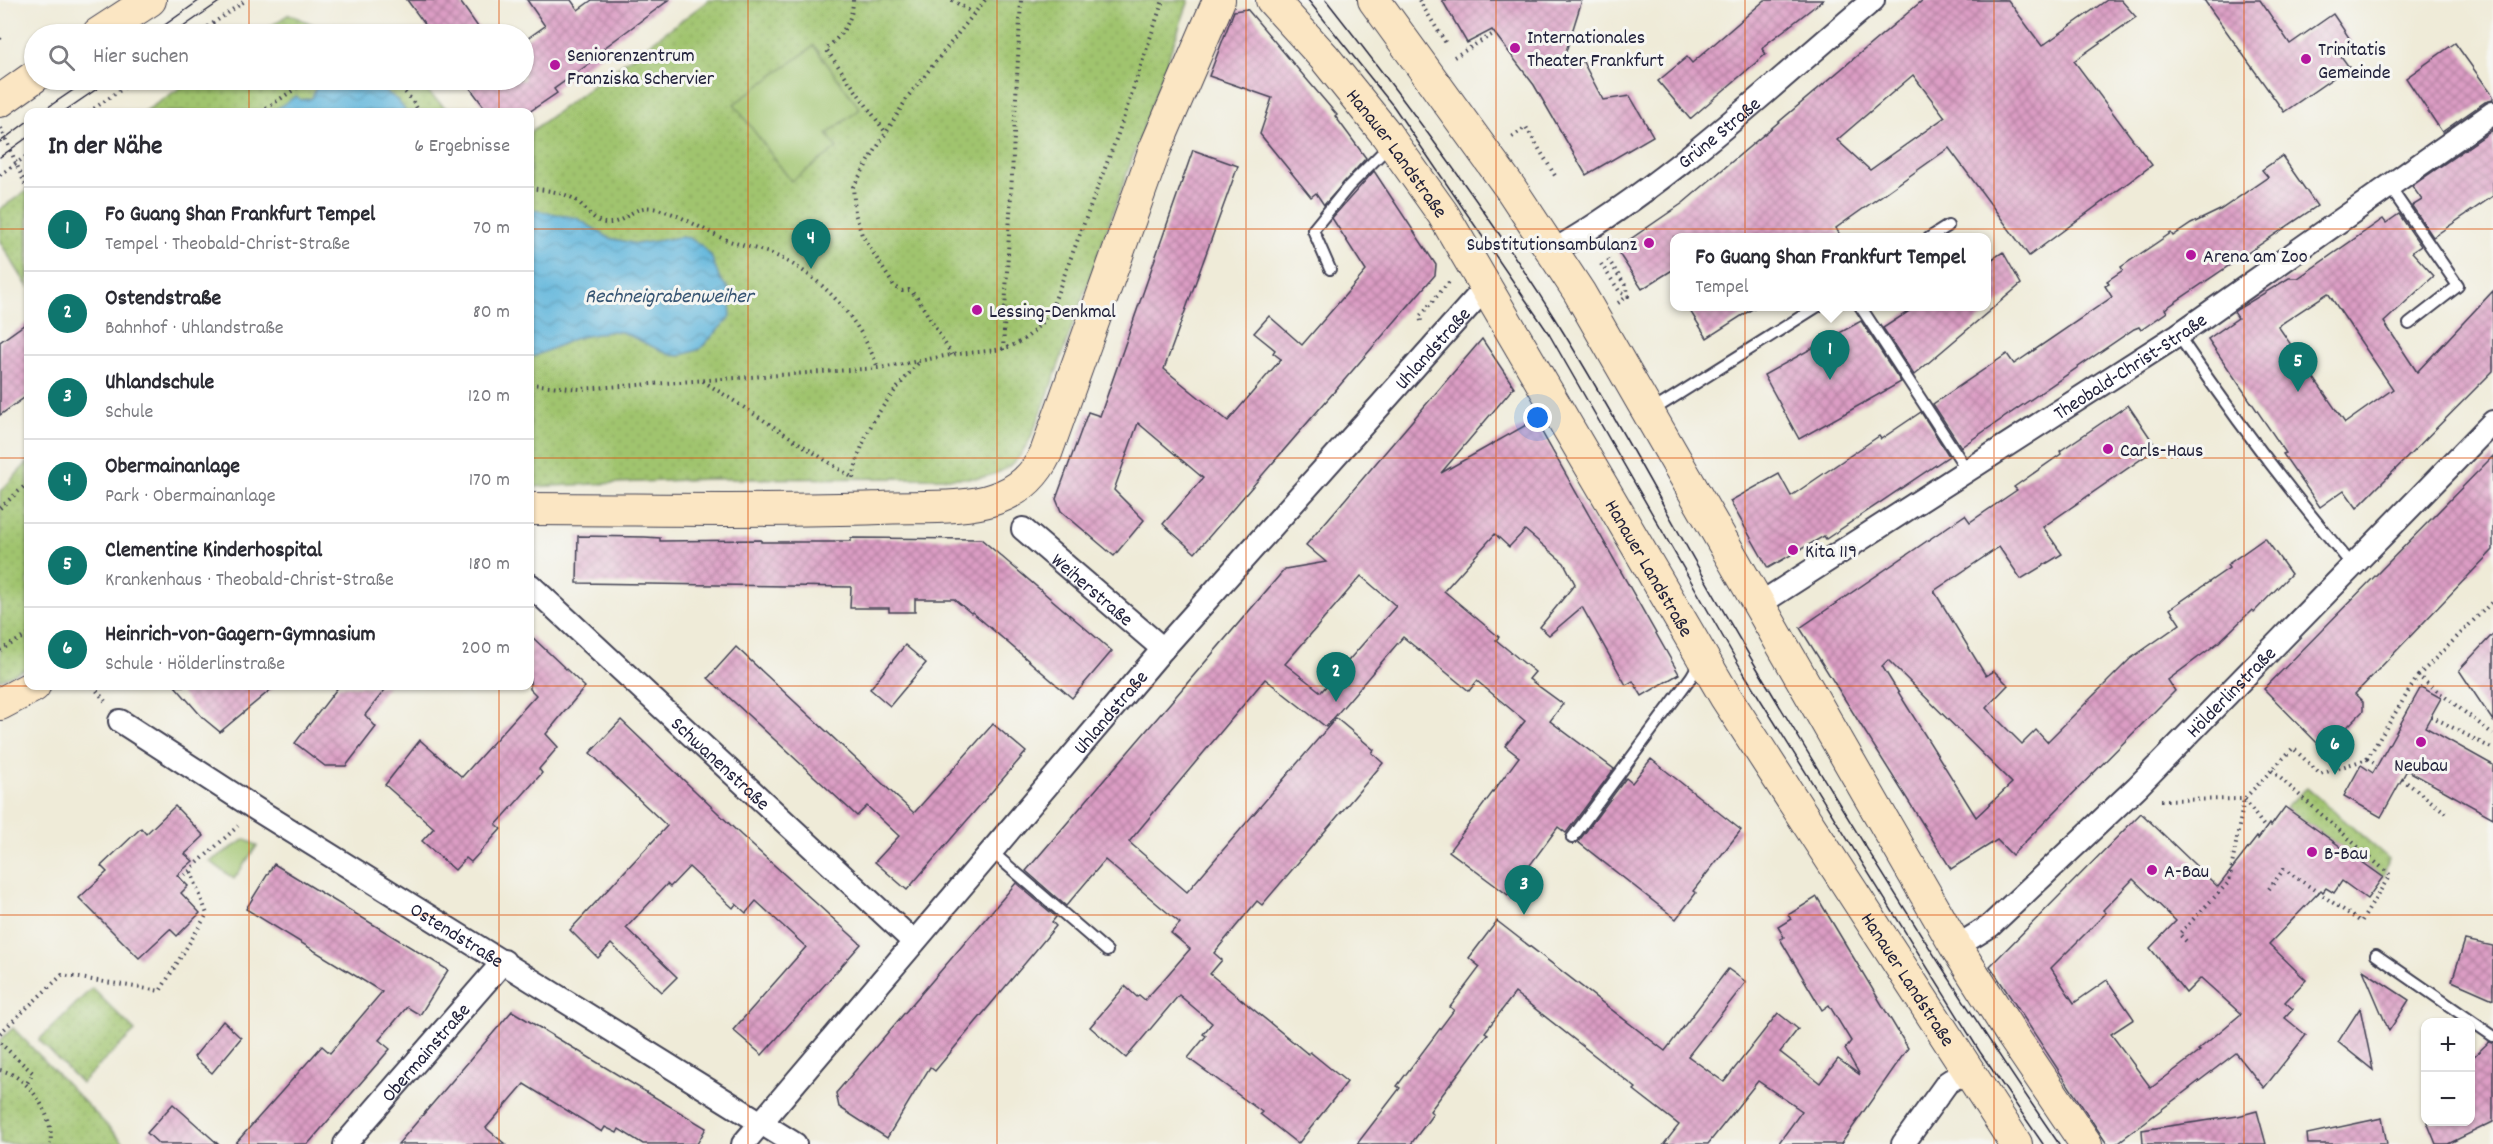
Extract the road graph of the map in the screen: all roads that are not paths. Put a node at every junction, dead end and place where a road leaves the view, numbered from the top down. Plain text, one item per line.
1 (150, 0) edge
2 (1219, 0) edge
3 (1272, 0) edge
4 (1374, 0) edge
5 (1862, 3) edge
6 (113, 24) edge
7 (24, 83) edge
8 (0, 100) edge
9 (2493, 113) edge
10 (1392, 143) junction
11 (2389, 186) junction
12 (1948, 226) dead end
13 (1936, 233) edge
14 (1552, 251) junction
15 (1330, 269) dead end
16 (1486, 287) junction
17 (1810, 311) edge
18 (1863, 311) edge
19 (2409, 324) dead end
20 (2178, 334) junction
21 (1650, 412) junction
22 (2493, 422) edge
23 (1967, 470) junction
24 (534, 509) edge
25 (1023, 529) dead end
26 (2353, 566) junction
27 (534, 589) edge
28 (1758, 604) junction
29 (1163, 649) junction
30 (1702, 657) junction
31 (26, 690) edge
32 (0, 704) edge
33 (120, 721) dead end
34 (1572, 838) dead end
35 (992, 852) junction
36 (914, 942) junction
37 (1956, 947) junction
38 (1107, 951) dead end
39 (2376, 955) dead end
40 (504, 961) junction
41 (2493, 1036) edge
42 (1968, 1069) junction
43 (761, 1122) junction
44 (345, 1144) edge
45 (743, 1144) edge
46 (795, 1144) edge
47 (1903, 1144) edge
48 (2016, 1144) edge
49 (2086, 1144) edge

1 - 6 main road
2 - 24 main road
3 - 10 main road, Hanauer Landstraße
4 - 14 main road
5 - 14 street, Grüne Straße
7 - 8 main road
9 - 11 street, Theobald-Christ-Straße
10 - 15 lane
10 - 16 main road, Hanauer Landstraße
11 - 19 lane
11 - 20 street, Theobald-Christ-Straße
12 - 13 lane
14 - 21 main road
16 - 29 street, Uhlandstraße
16 - 30 main road, Hanauer Landstraße
17 - 21 lane
18 - 23 lane
20 - 23 street, Theobald-Christ-Straße
20 - 26 lane
21 - 28 main road
22 - 26 street, Hölderlinstraße
23 - 28 street, Theobald-Christ-Straße
25 - 29 street, Weiherstraße
26 - 37 street, Hölderlinstraße
27 - 36 street, Schwanenstraße
28 - 37 main road
29 - 35 street, Uhlandstraße
30 - 34 lane
30 - 42 main road, Hanauer Landstraße
31 - 32 main road
33 - 40 street, Ostendstraße
35 - 36 street, Uhlandstraße
35 - 38 lane
36 - 43 street, Uhlandstraße
37 - 49 main road
39 - 41 lane
40 - 43 street, Ostendstraße
40 - 44 street, Obermainstraße
42 - 47 street
42 - 48 main road, Hanauer Landstraße
43 - 45 street, Uhlandstraße
43 - 46 street, Ostendstraße

